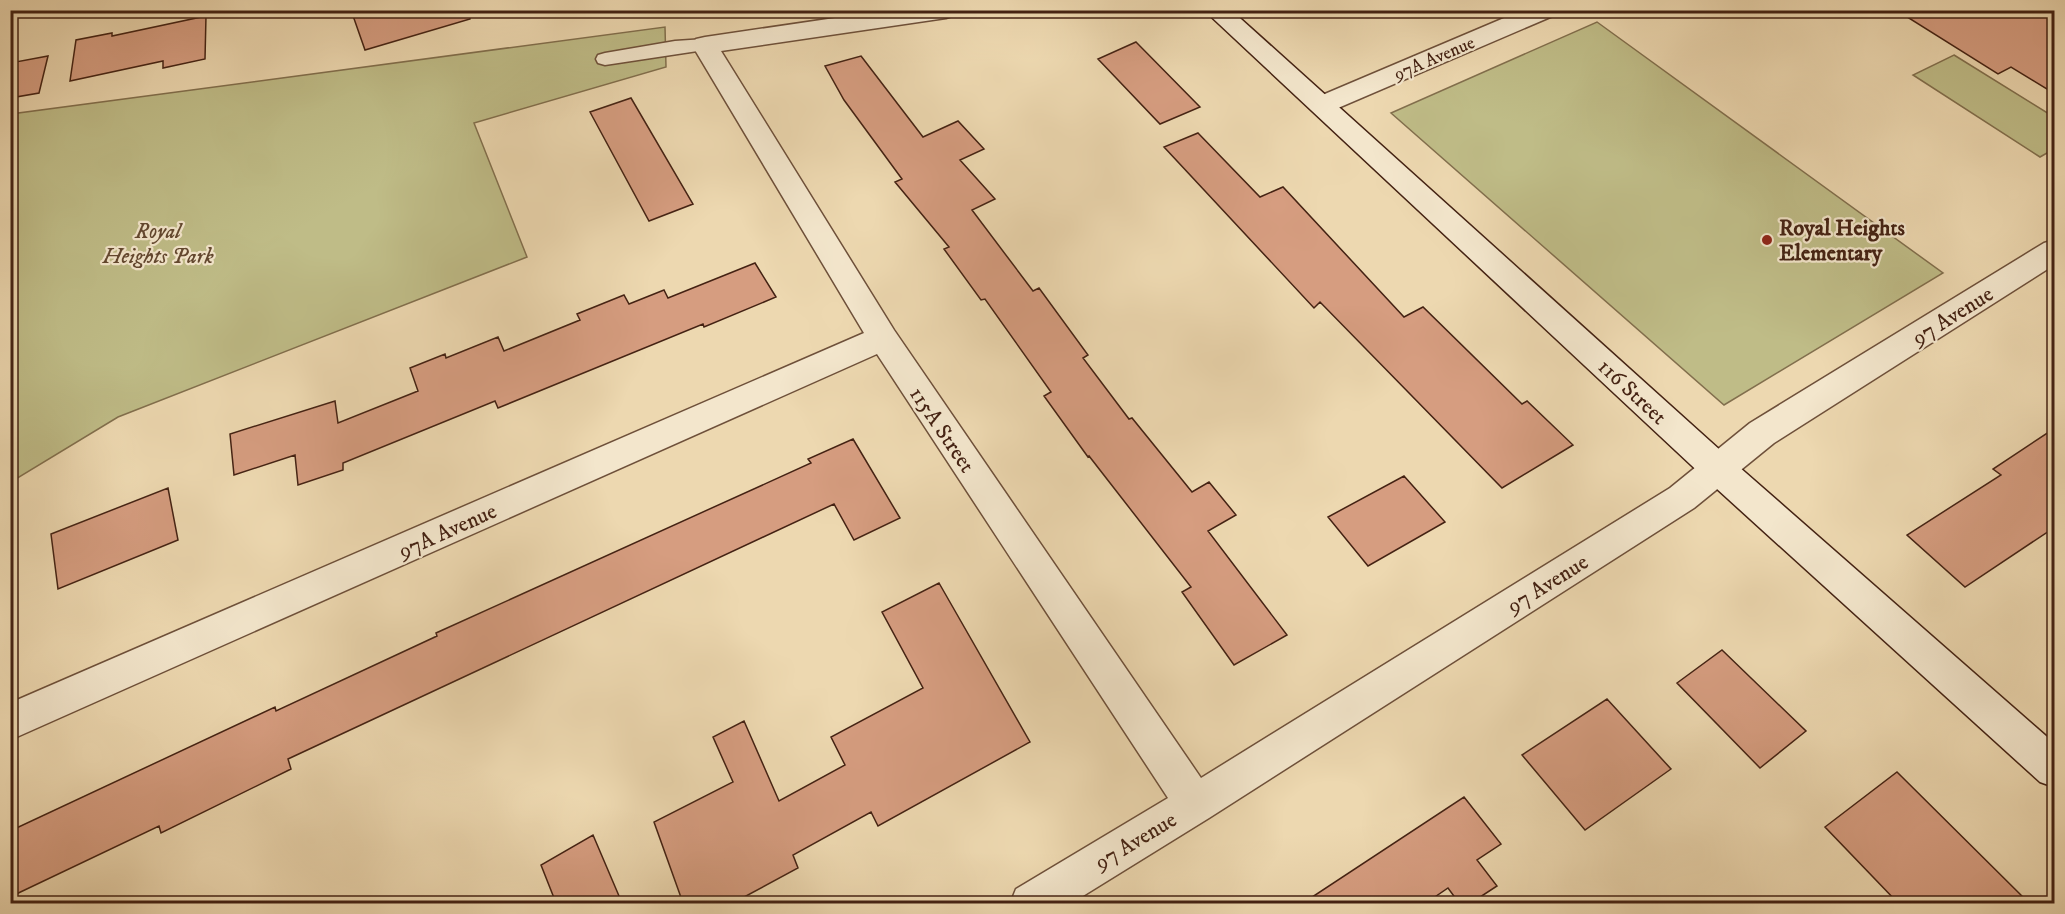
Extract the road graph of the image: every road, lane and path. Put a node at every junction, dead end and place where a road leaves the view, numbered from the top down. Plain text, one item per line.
1 (946, 10) edge
2 (1216, 10) edge
3 (1546, 10) edge
4 (705, 45) junction
5 (605, 59) dead end
6 (1322, 105) junction
7 (2055, 251) edge
8 (883, 338) junction
9 (1718, 469) junction
10 (10, 722) edge
11 (2055, 768) edge
12 (1195, 804) junction
13 (1031, 903) edge

1 - 4 street
2 - 6 street, 116 Street
3 - 6 street, 97A Avenue
4 - 5 lane
4 - 8 street, 115A Street
6 - 9 street, 116 Street
7 - 9 street, 97 Avenue
8 - 10 street, 97A Avenue
8 - 12 street, 115A Street
9 - 11 street, 116 Street
9 - 12 street, 97 Avenue
12 - 13 street, 97 Avenue

